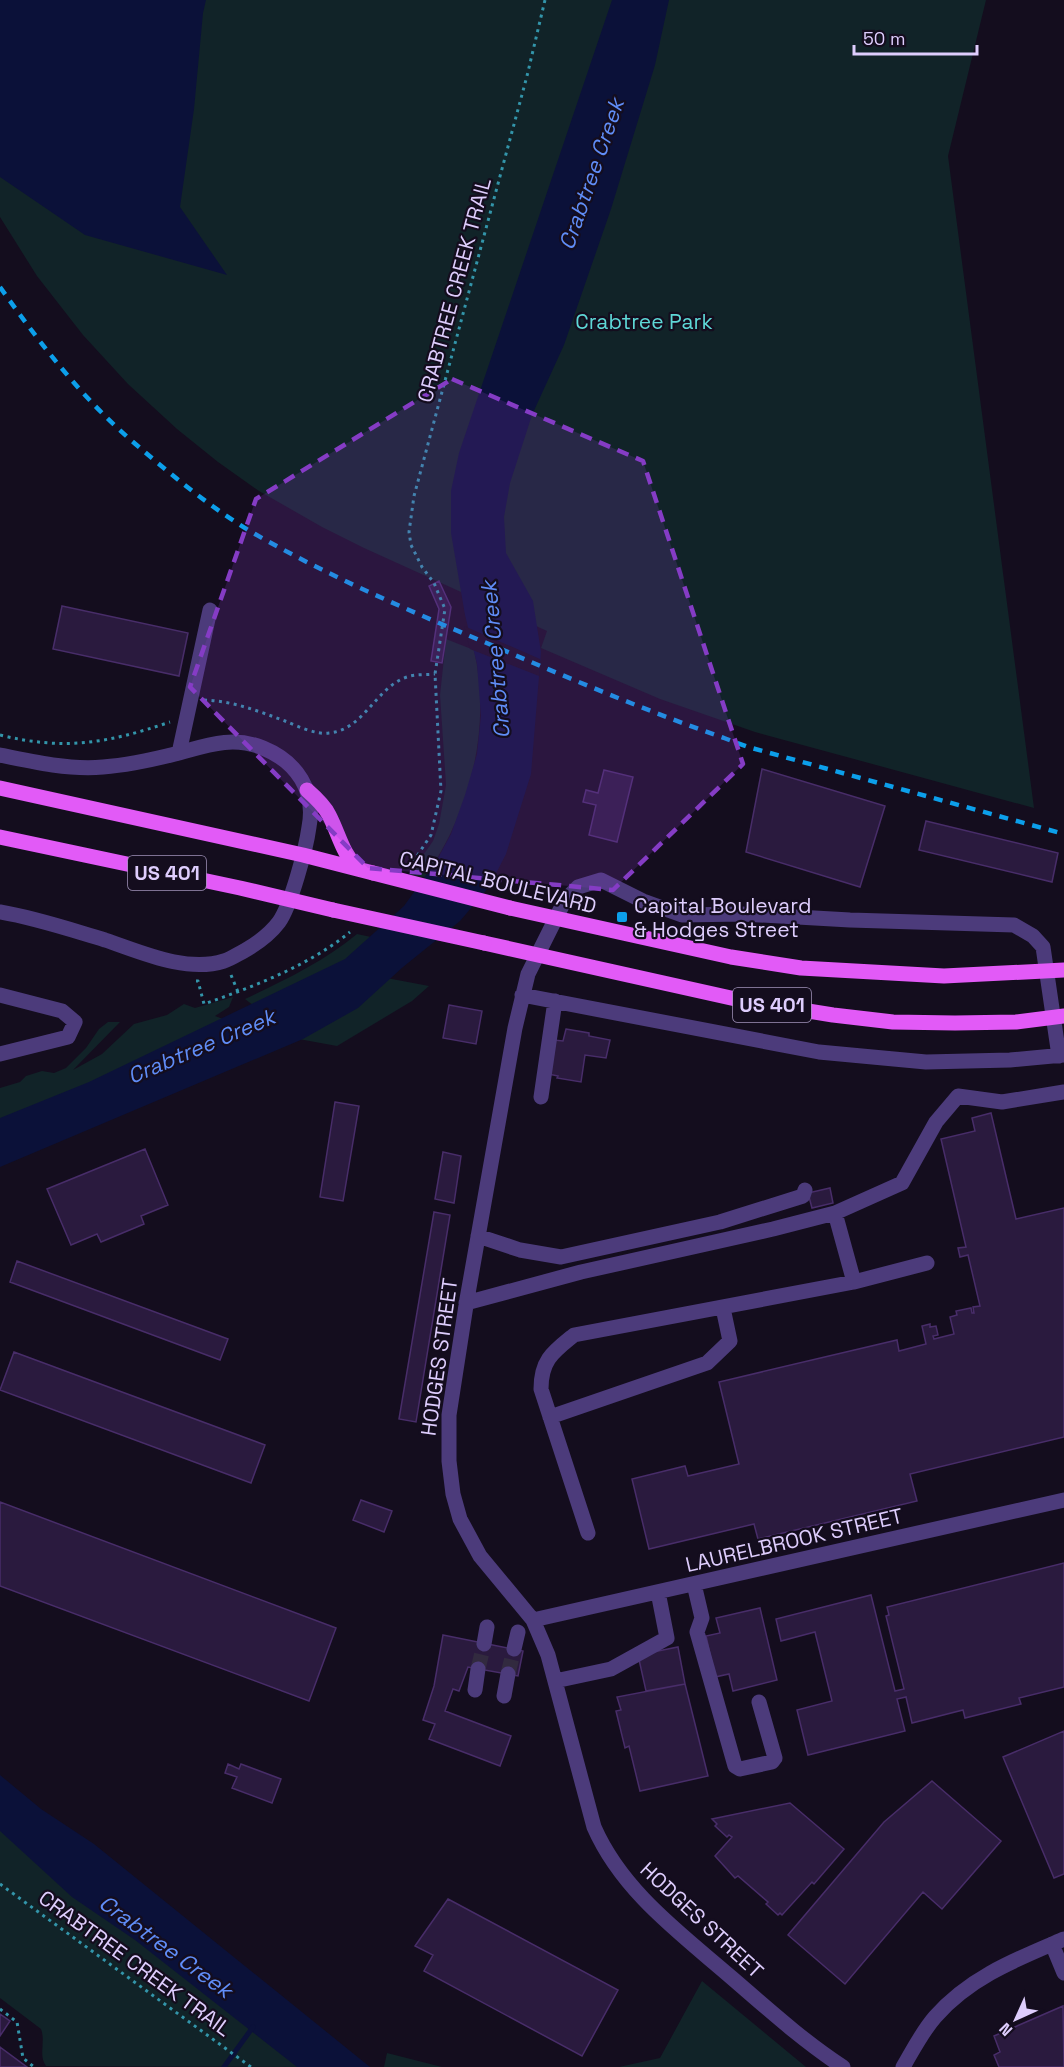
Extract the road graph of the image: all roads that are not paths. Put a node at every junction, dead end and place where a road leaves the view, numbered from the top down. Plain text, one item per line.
1 (210, 610) dead end
2 (179, 753) junction
3 (0, 755) edge
4 (0, 788) edge
5 (307, 790) junction
6 (0, 837) edge
7 (303, 855) junction
8 (357, 868) junction
9 (289, 899) junction
10 (0, 912) edge
11 (557, 918) junction
12 (538, 955) junction
13 (1064, 970) edge
14 (1046, 972) junction
15 (0, 995) edge
16 (522, 995) junction
17 (555, 1001) junction
18 (1058, 1017) edge
19 (0, 1054) edge
20 (1061, 1055) edge
21 (1064, 1092) edge
22 (541, 1097) dead end
23 (805, 1190) dead end
24 (835, 1213) junction
25 (478, 1236) junction
26 (927, 1263) dead end
27 (854, 1282) junction
28 (466, 1303) junction
29 (723, 1308) junction
30 (550, 1417) junction
31 (1064, 1500) edge
32 (588, 1533) dead end
33 (694, 1584) junction
34 (658, 1592) junction
35 (533, 1620) junction
36 (487, 1627) dead end
37 (518, 1632) dead end
38 (484, 1644) tunnel mouth
39 (514, 1649) tunnel mouth
40 (478, 1669) tunnel mouth
41 (508, 1674) tunnel mouth
42 (555, 1681) junction
43 (475, 1690) dead end
44 (504, 1696) dead end
45 (759, 1702) dead end
46 (1058, 1942) edge
47 (1064, 1973) edge
48 (843, 2067) edge
49 (903, 2067) edge

1 - 2 street
2 - 3 street
2 - 5 street
4 - 7 main road, CAPITAL BOULEVARD / US 401
5 - 7 street
5 - 8 main road
6 - 9 main road, US 401
7 - 8 main road, CAPITAL BOULEVARD / US 401
7 - 9 street
8 - 11 main road, CAPITAL BOULEVARD / US 401, bridge
9 - 10 street
9 - 12 main road, US 401, bridge
11 - 12 street, HODGES STREET
11 - 14 main road, CAPITAL BOULEVARD / US 401
11 - 14 street, HODGES STREET
12 - 16 street, HODGES STREET
12 - 18 main road, US 401
13 - 14 main road, CAPITAL BOULEVARD / US 401
14 - 18 street, HODGES STREET
15 - 19 street
16 - 17 street
16 - 25 street, HODGES STREET
17 - 20 street
17 - 22 street
18 - 20 street, HODGES STREET
21 - 24 street
23 - 25 street
24 - 27 street
24 - 28 street
25 - 28 street, HODGES STREET
26 - 27 street
27 - 29 street
28 - 35 street, HODGES STREET
29 - 30 street
29 - 30 street
30 - 32 street
31 - 33 street, LAURELBROOK STREET
33 - 34 street, LAURELBROOK STREET
33 - 45 street
34 - 35 street, LAURELBROOK STREET
34 - 42 street
35 - 42 street, HODGES STREET
36 - 38 street
37 - 39 street
40 - 43 street
41 - 44 street
42 - 48 street, HODGES STREET
46 - 47 street
46 - 49 street

